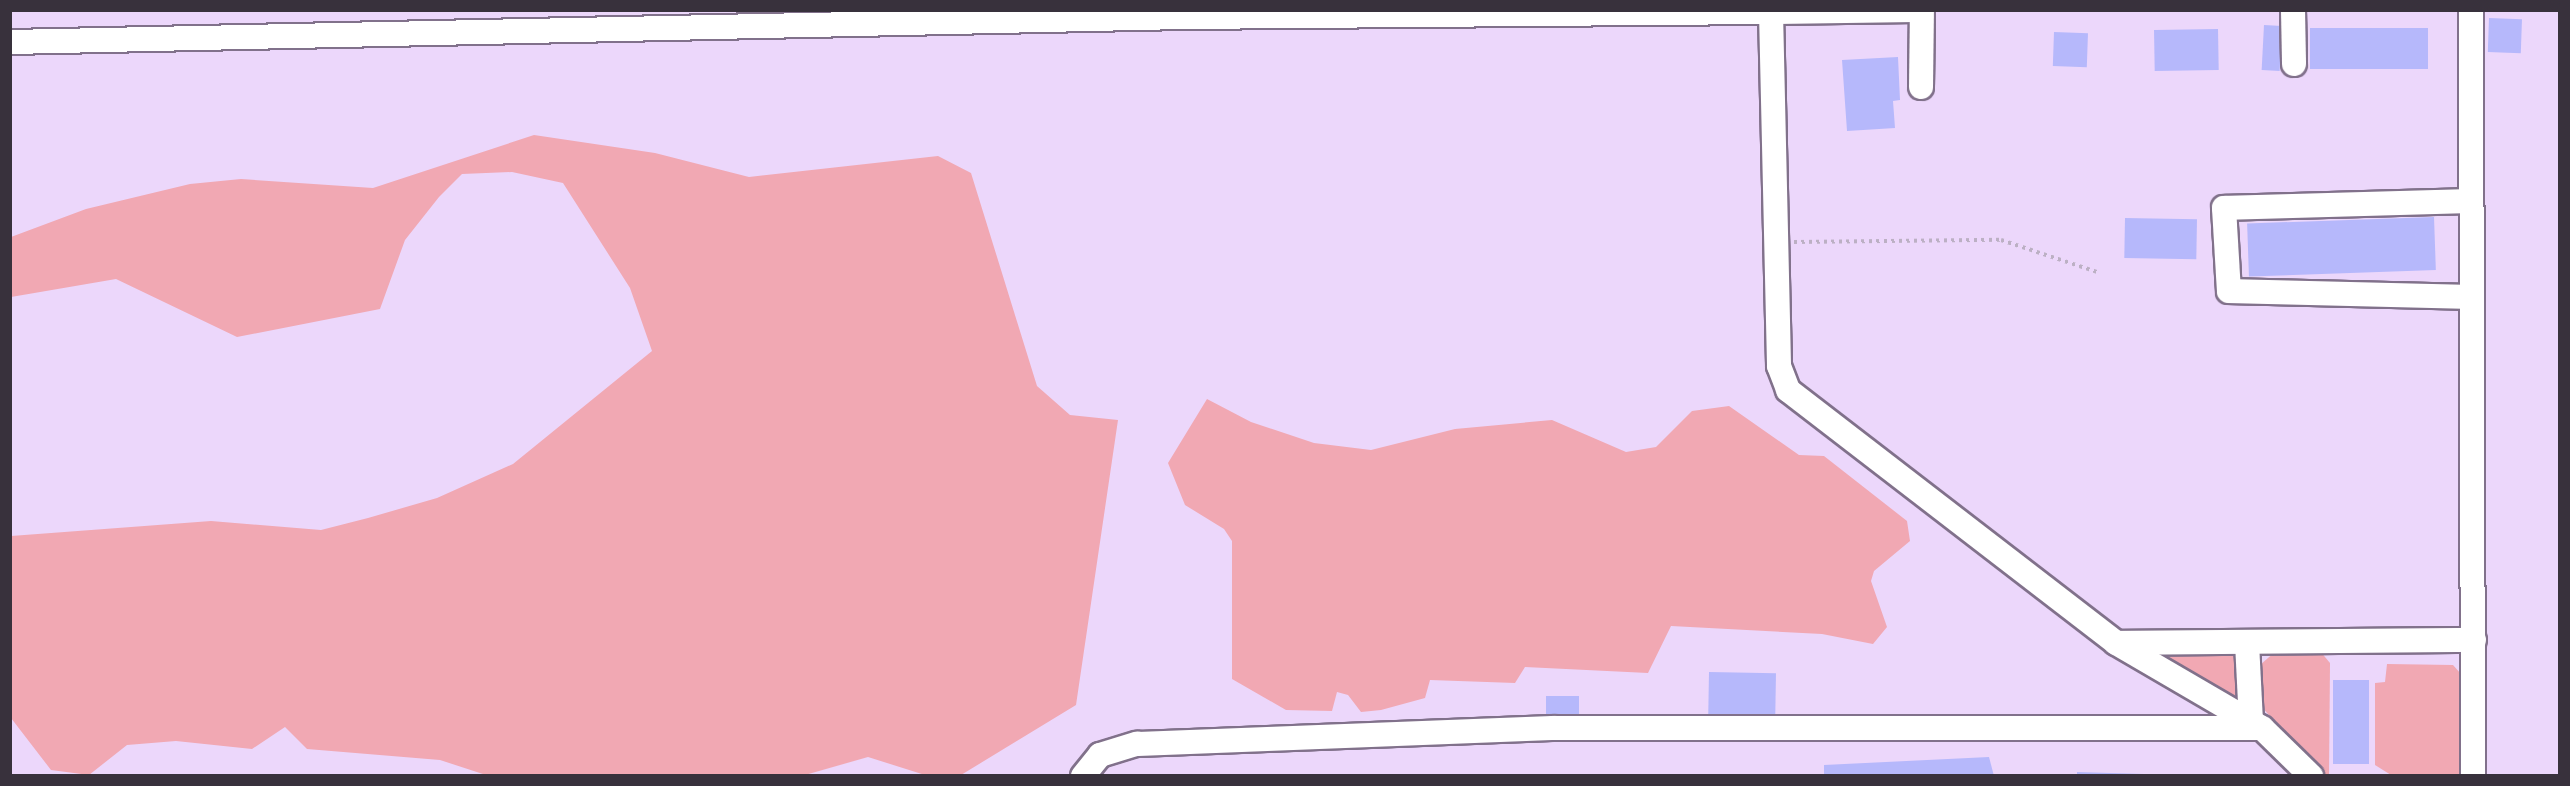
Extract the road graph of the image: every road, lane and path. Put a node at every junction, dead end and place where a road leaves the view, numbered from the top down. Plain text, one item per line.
1 (1921, 10) edge
2 (2293, 10) edge
3 (2471, 10) edge
4 (1771, 12) junction
5 (10, 42) edge
6 (2294, 64) dead end
7 (1922, 87) dead end
8 (2468, 201) junction
9 (1776, 242) junction
10 (2097, 272) dead end
11 (2471, 297) junction
12 (2474, 640) junction
13 (2116, 643) junction
14 (2247, 643) junction
15 (2257, 725) junction
16 (1102, 765) edge
17 (1083, 776) edge
18 (2311, 776) edge
19 (2473, 776) edge

1 - 4 lane
1 - 7 lane
2 - 6 lane
3 - 8 lane
4 - 5 lane
4 - 9 lane
8 - 11 lane
8 - 11 lane
9 - 10 path
9 - 13 lane
11 - 12 lane
12 - 14 lane
12 - 19 lane
13 - 14 lane
13 - 15 lane
14 - 15 lane
15 - 16 lane
15 - 18 lane
16 - 17 lane

